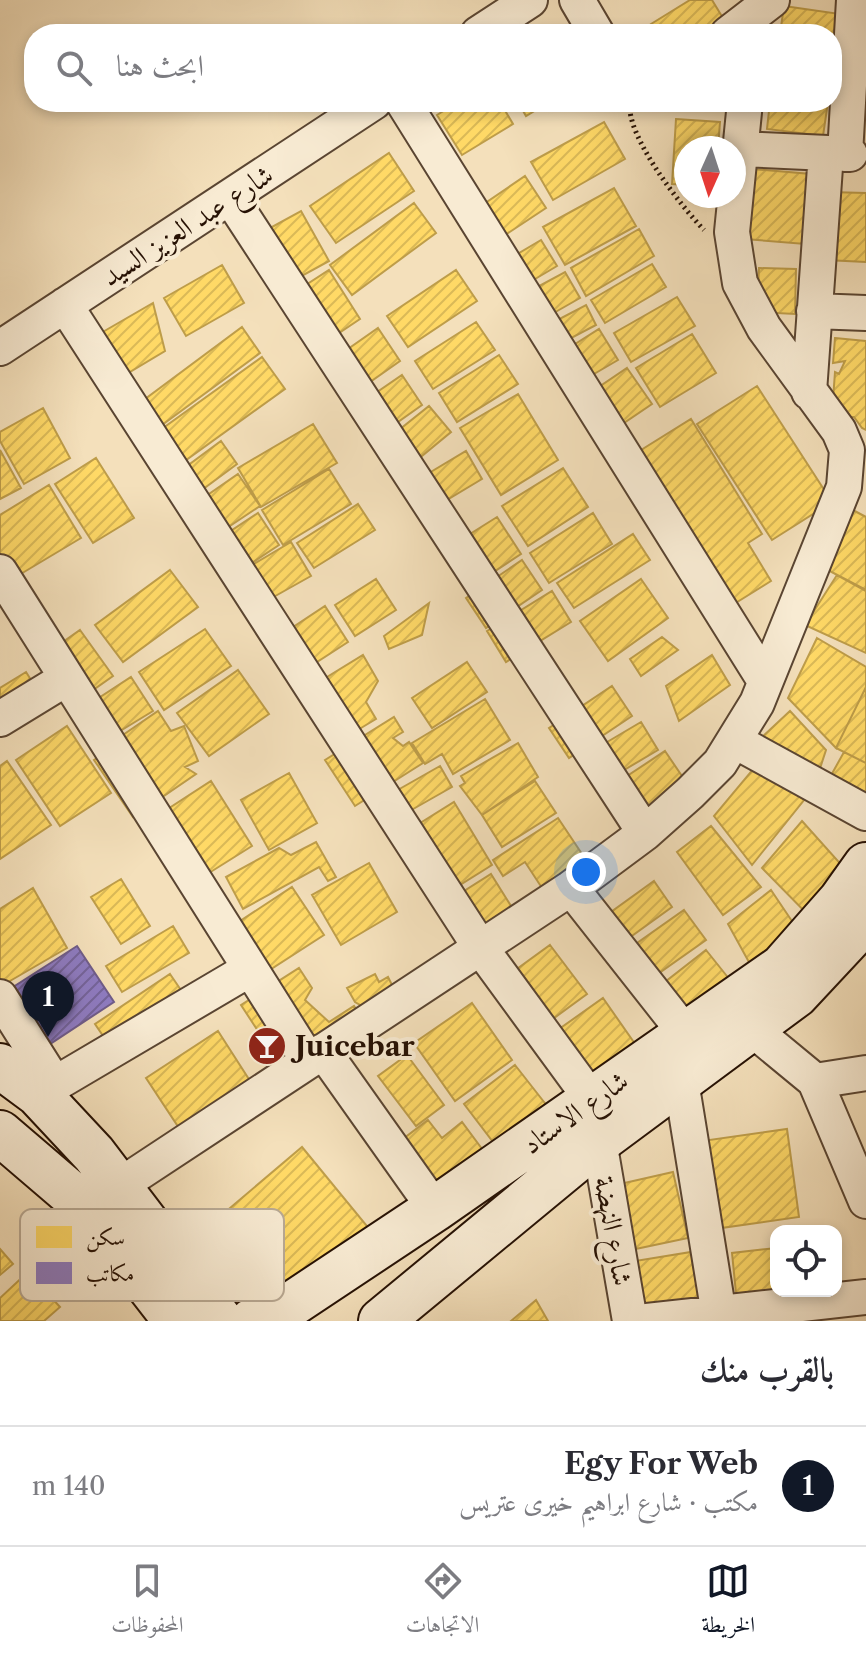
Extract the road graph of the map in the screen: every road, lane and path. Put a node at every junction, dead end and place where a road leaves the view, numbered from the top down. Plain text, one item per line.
1 (530, 0) edge
2 (577, 0) edge
3 (854, 0) edge
4 (493, 24) edge
5 (591, 24) edge
6 (359, 112) edge
7 (409, 112) edge
8 (631, 112) edge
9 (744, 112) edge
10 (742, 136) edge
11 (746, 149) edge
12 (846, 154) edge
13 (230, 197) junction
14 (735, 208) edge
15 (734, 257) junction
16 (65, 305) junction
17 (814, 311) junction
18 (866, 313) edge
19 (0, 348) edge
20 (809, 392) junction
21 (856, 452) edge
22 (0, 572) edge
23 (67, 678) junction
24 (765, 681) junction
25 (0, 719) edge
26 (735, 741) junction
27 (866, 813) edge
28 (645, 833) junction
29 (866, 865) edge
30 (571, 888) junction
31 (866, 920) edge
32 (480, 947) junction
33 (250, 969) junction
34 (0, 997) edge
35 (752, 1029) junction
36 (686, 1034) junction
37 (316, 1055) junction
38 (841, 1077) edge
39 (20, 1078) edge
40 (681, 1081) junction
41 (595, 1121) junction
42 (73, 1130) junction
43 (0, 1133) edge
44 (42, 1168) junction
45 (119, 1186) junction
46 (866, 1201) edge
47 (89, 1209) edge
48 (136, 1209) edge
49 (435, 1209) junction
50 (389, 1239) junction
51 (421, 1288) junction
52 (866, 1297) edge
53 (161, 1301) edge
54 (206, 1301) edge
55 (720, 1316) edge
56 (176, 1321) edge
57 (221, 1321) edge
58 (252, 1321) edge
59 (381, 1321) edge
60 (630, 1321) edge
61 (647, 1321) edge

1 - 4 street
2 - 5 street
3 - 12 street
6 - 13 street, شارع عبد العزيز السيد
7 - 24 street
8 - 15 path
9 - 10 street
11 - 12 street
12 - 17 street
13 - 16 street, شارع عبد العزيز السيد
13 - 28 street
14 - 15 street
15 - 20 street
16 - 19 street, شارع عبد العزيز السيد
16 - 32 street
17 - 18 street
17 - 20 street
20 - 21 street
21 - 24 street
22 - 23 street
23 - 25 street
23 - 33 street
24 - 26 street
26 - 27 street
26 - 28 street
28 - 30 street
29 - 36 main road, شارع الاستاد
30 - 32 street
30 - 36 street
31 - 35 main road, شارع الاستاد
32 - 37 street
32 - 41 street
33 - 37 street
33 - 39 street
34 - 39 street
35 - 38 street
35 - 40 main road, شارع الاستاد
36 - 41 main road, شارع الاستاد
37 - 45 street
37 - 49 street
38 - 46 street
39 - 42 main road
40 - 41 main road, شارع الاستاد
40 - 55 street
41 - 49 main road, شارع الاستاد
41 - 51 main road, شارع الاستاد
41 - 60 street, شارع النهضة
42 - 44 main road
42 - 45 main road
43 - 44 main road
44 - 47 main road
45 - 48 main road
49 - 50 main road, شارع الاستاد
50 - 51 main road
50 - 58 main road, شارع الاستاد
51 - 59 main road, شارع الاستاد
52 - 55 street
53 - 56 main road
54 - 57 main road
55 - 61 street

